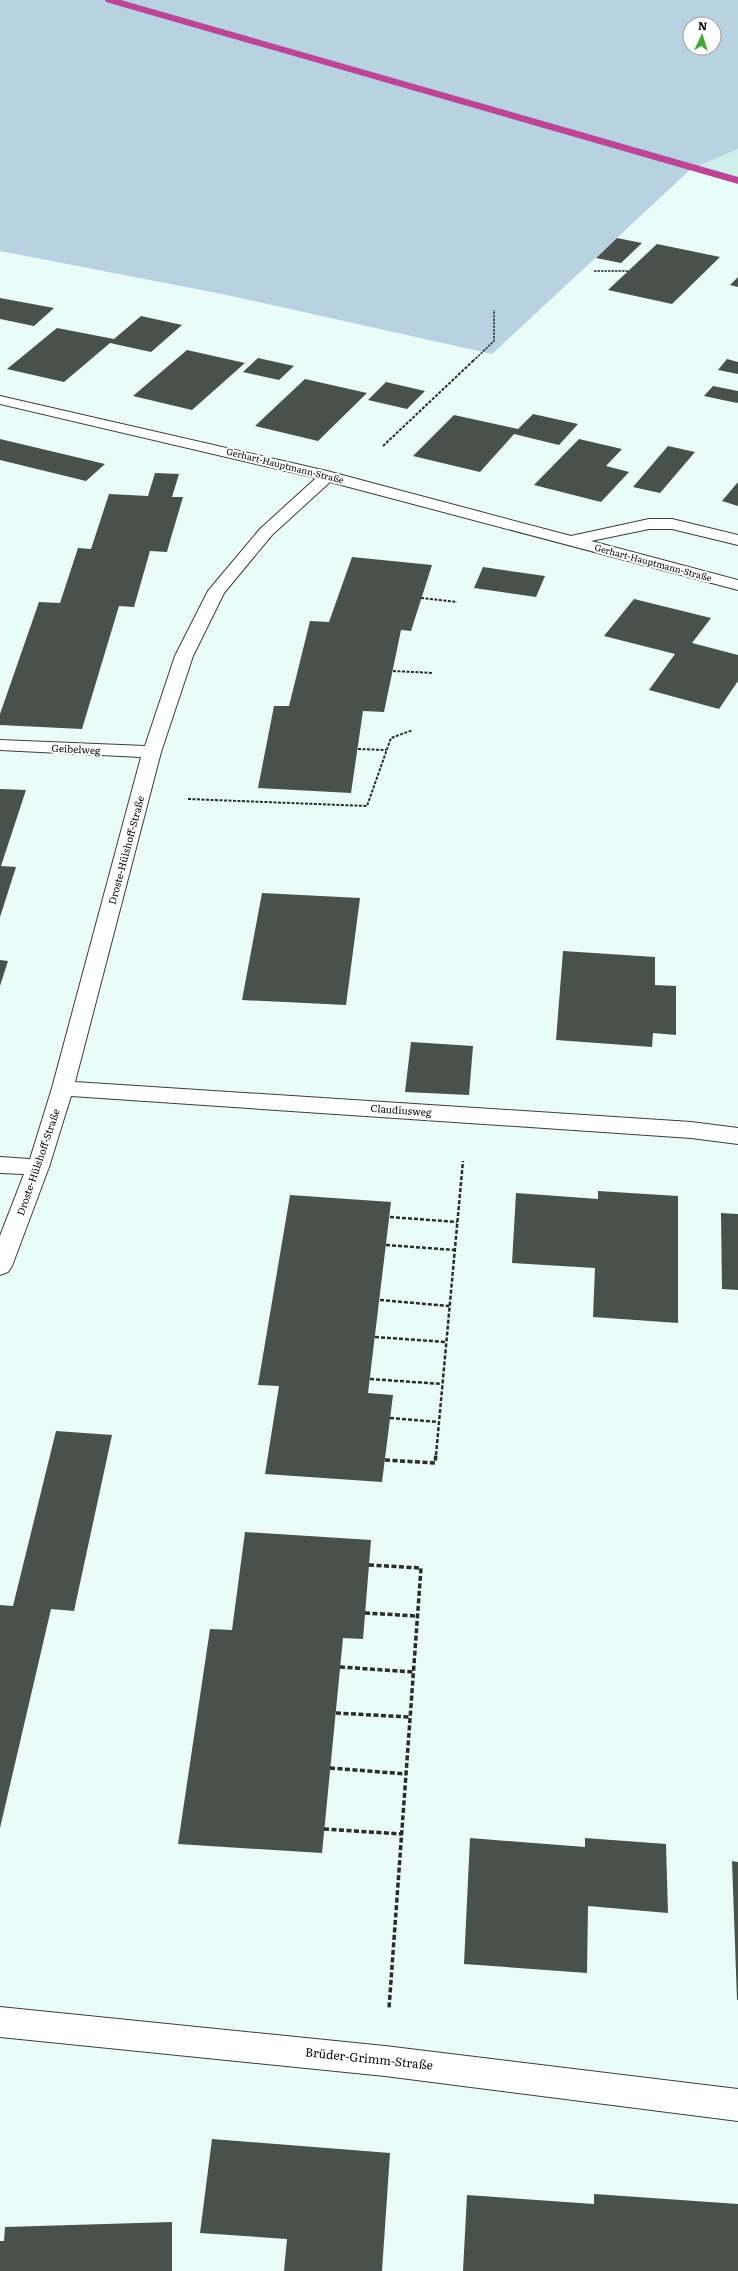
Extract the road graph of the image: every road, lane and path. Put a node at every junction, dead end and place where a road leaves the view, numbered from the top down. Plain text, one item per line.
1 (594, 271) dead end
2 (628, 271) dead end
3 (494, 310) dead end
4 (0, 400) edge
5 (335, 478) junction
6 (568, 540) junction
7 (738, 540) edge
8 (738, 585) edge
9 (421, 598) dead end
10 (457, 602) dead end
11 (392, 671) dead end
12 (433, 672) dead end
13 (413, 730) dead end
14 (0, 745) edge
15 (358, 749) dead end
16 (386, 750) junction
17 (152, 752) junction
18 (140, 797) junction
19 (63, 1088) junction
20 (468, 1115) junction
21 (738, 1136) edge
22 (0, 1164) edge
23 (38, 1167) junction
24 (390, 1217) dead end
25 (457, 1222) junction
26 (386, 1245) dead end
27 (455, 1250) junction
28 (0, 1266) edge
29 (380, 1300) dead end
30 (449, 1306) junction
31 (375, 1337) dead end
32 (446, 1342) junction
33 (370, 1379) dead end
34 (442, 1384) junction
35 (390, 1418) dead end
36 (438, 1422) junction
37 (385, 1460) dead end
38 (369, 1565) dead end
39 (365, 1613) dead end
40 (417, 1616) junction
41 (340, 1667) dead end
42 (413, 1672) junction
43 (336, 1713) dead end
44 (409, 1717) junction
45 (330, 1768) dead end
46 (406, 1774) junction
47 (324, 1829) dead end
48 (402, 1834) junction
49 (0, 2022) edge
50 (385, 2061) junction
51 (738, 2105) edge

1 - 2 path
3 - 5 path
4 - 5 street, Gerhart-Hauptmann-Straße
5 - 6 street, Gerhart-Hauptmann-Straße
5 - 17 street, Droste-Hülshoff-Straße
6 - 7 street, Gerhart-Hauptmann-Straße
6 - 8 street, Gerhart-Hauptmann-Straße
9 - 10 path
11 - 12 path
13 - 16 path
14 - 17 street, Geibelweg
15 - 16 path
16 - 18 path
17 - 18 street, Droste-Hülshoff-Straße
18 - 19 street, Droste-Hülshoff-Straße
19 - 20 street, Claudiusweg
19 - 23 street, Droste-Hülshoff-Straße
20 - 21 street, Claudiusweg
20 - 25 path
22 - 23 street
23 - 28 street, Droste-Hülshoff-Straße
24 - 25 path
25 - 27 path
26 - 27 path
27 - 30 path
29 - 30 path
30 - 32 path
31 - 32 path
32 - 34 path
33 - 34 path
34 - 36 path
35 - 36 path
36 - 37 path
38 - 40 path
39 - 40 path
40 - 42 path
41 - 42 path
42 - 44 path
43 - 44 path
44 - 46 path
45 - 46 path
46 - 48 path
47 - 48 path
48 - 50 path
49 - 50 street, Brüder-Grimm-Straße
50 - 51 street, Brüder-Grimm-Straße

